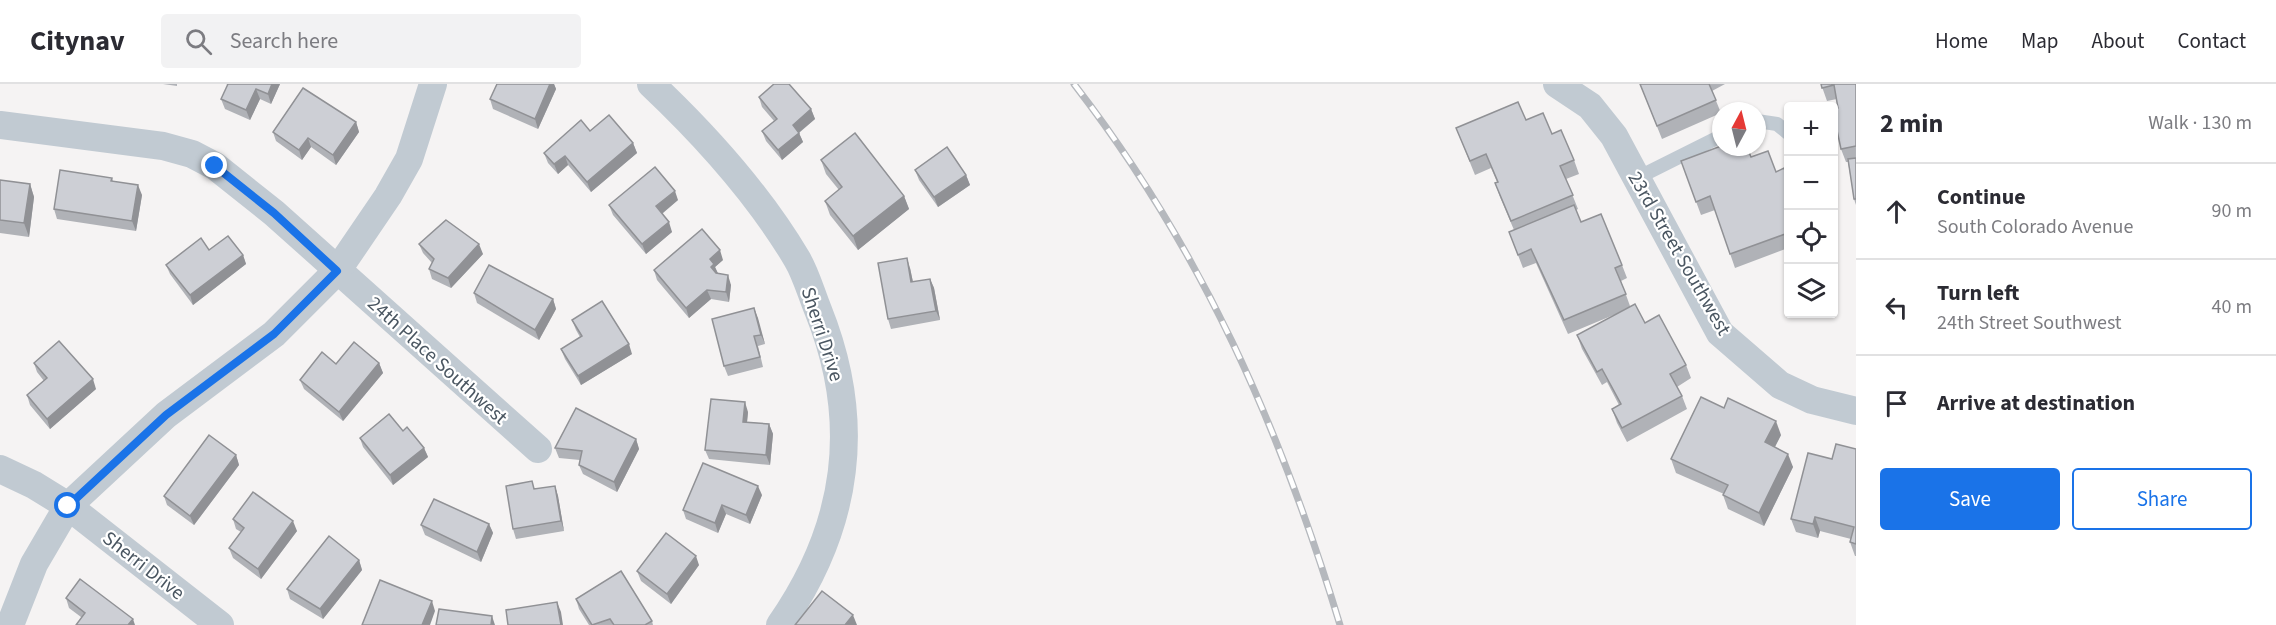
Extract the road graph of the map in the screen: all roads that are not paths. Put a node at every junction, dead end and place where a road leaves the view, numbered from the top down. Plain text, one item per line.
1 (433, 84) edge
2 (651, 84) edge
3 (1557, 84) edge
4 (1766, 122) edge
5 (0, 124) edge
6 (1784, 129) edge
7 (1712, 140) edge
8 (1636, 178) junction
9 (337, 271) junction
10 (1856, 411) edge
11 (538, 449) dead end
12 (0, 469) edge
13 (68, 506) junction
14 (10, 625) edge
15 (220, 625) edge
16 (780, 625) edge

1 - 9 street
2 - 16 street, Sherri Drive
3 - 8 street, 23rd Street Southwest
4 - 6 lane
5 - 9 street, 24th Place Southwest
7 - 8 lane
8 - 10 street, 23rd Street Southwest
9 - 11 street, 24th Place Southwest
9 - 13 street
12 - 13 street, Sherri Drive
13 - 14 street
13 - 15 street, Sherri Drive

